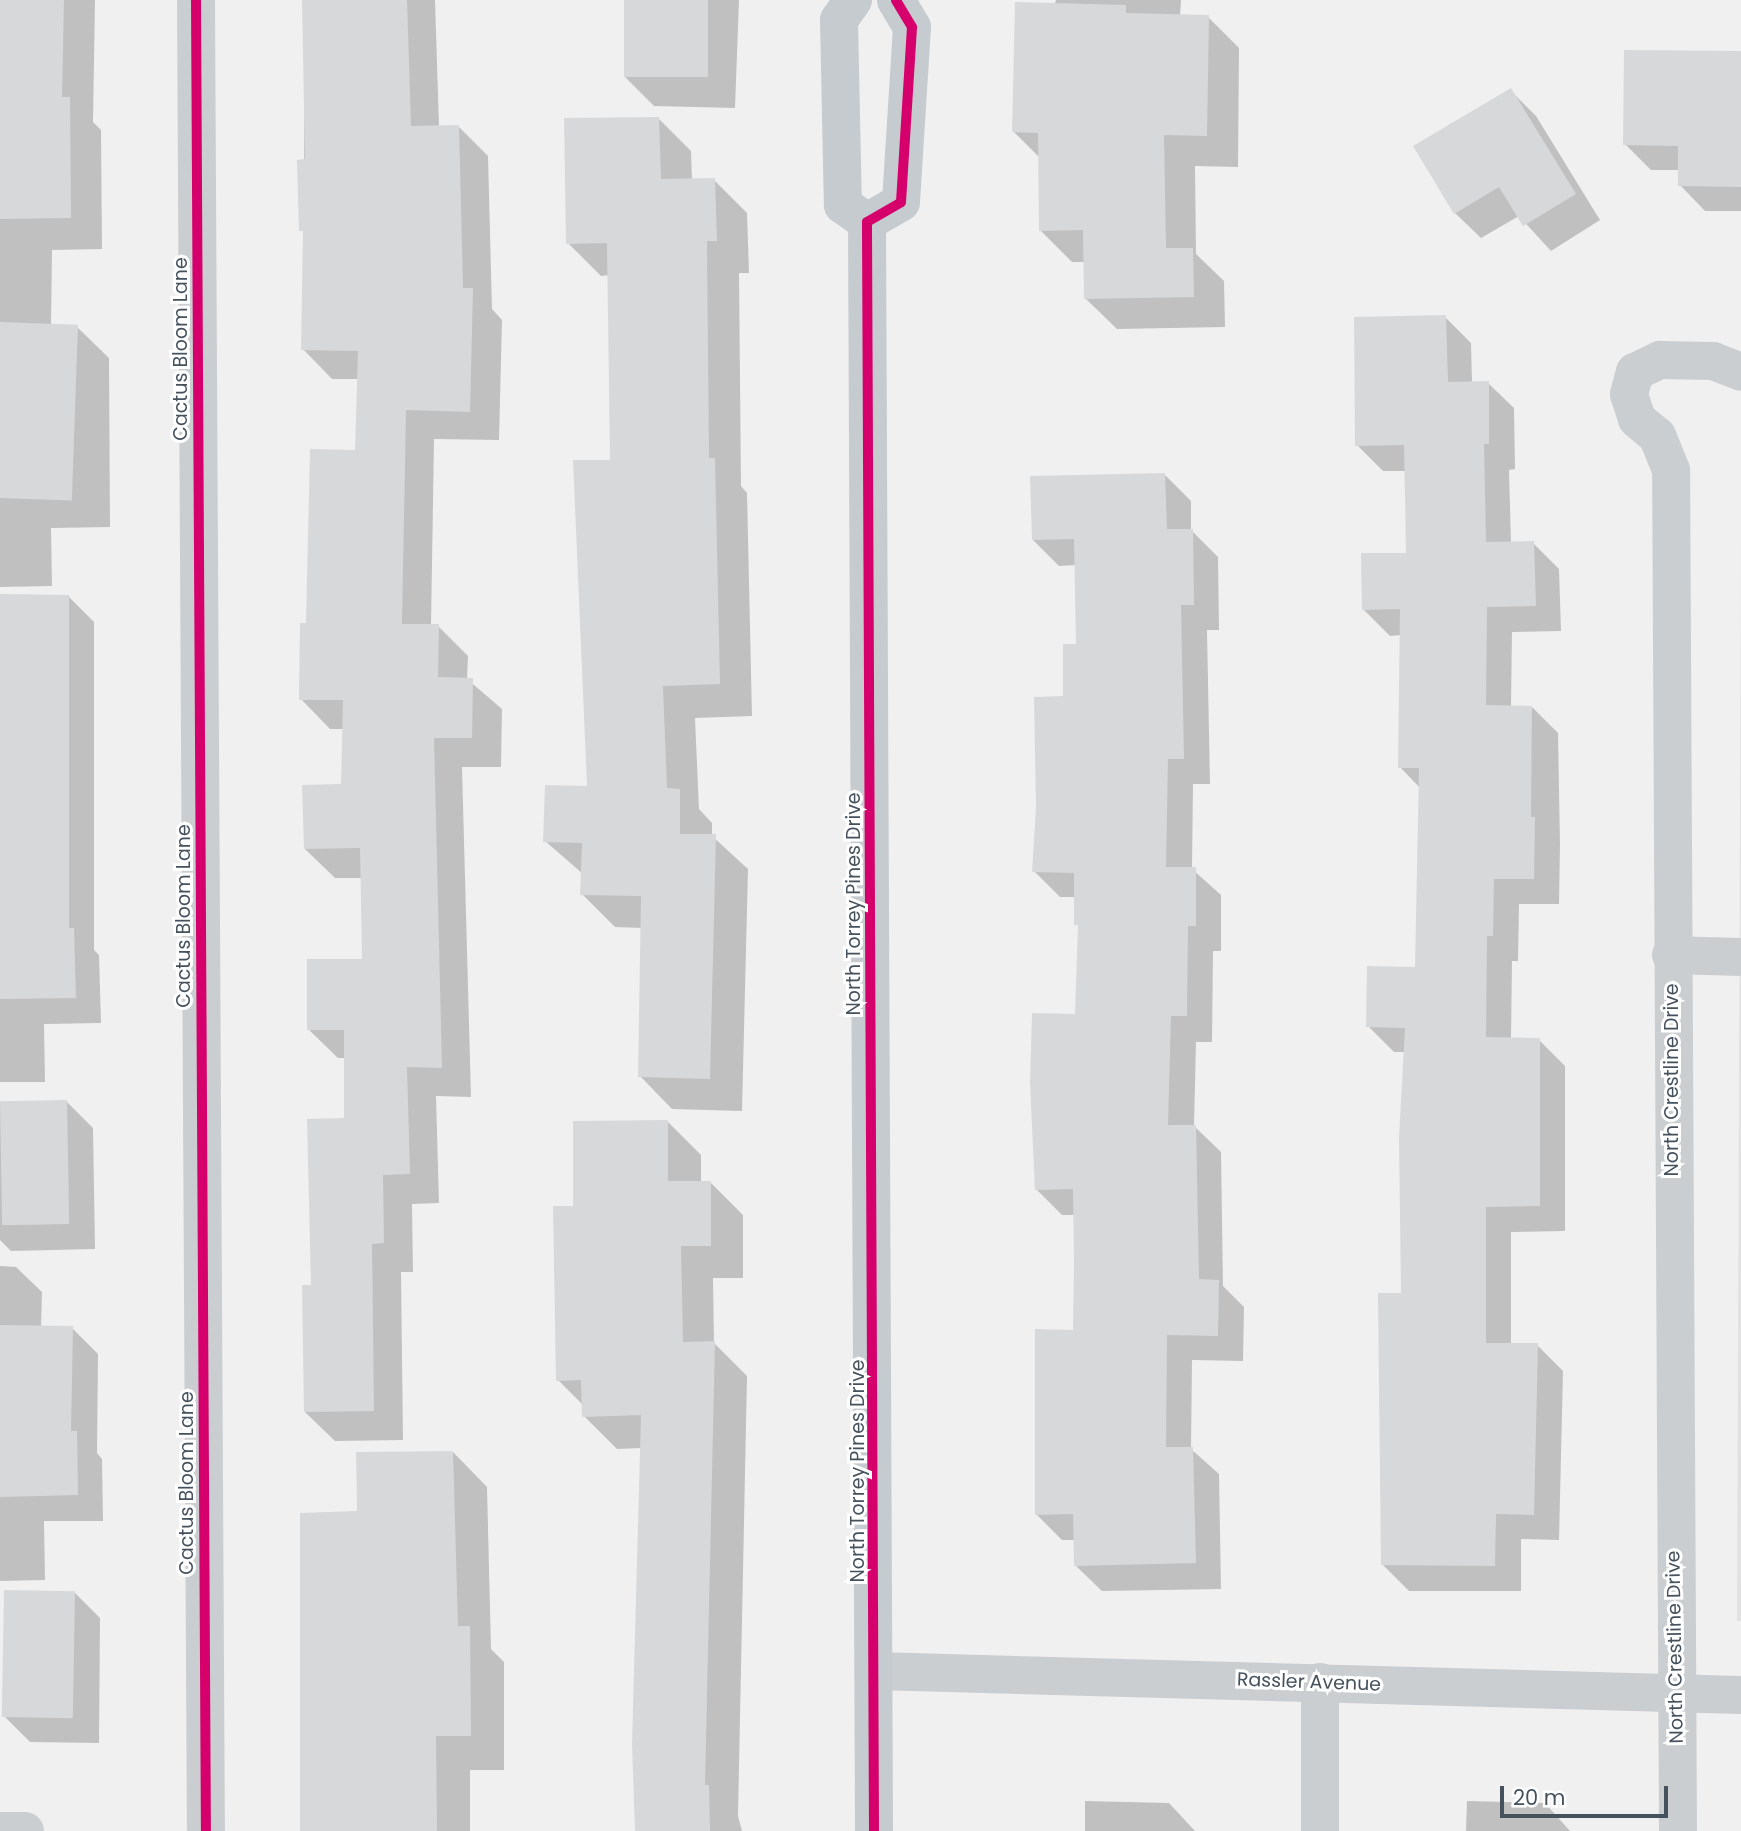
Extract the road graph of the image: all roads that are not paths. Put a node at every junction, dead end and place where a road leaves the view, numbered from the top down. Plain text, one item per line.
1 (197, 0) edge
2 (852, 0) edge
3 (896, 0) edge
4 (867, 222) junction
5 (1741, 372) edge
6 (1671, 955) junction
7 (1741, 957) edge
8 (876, 1671) junction
9 (1320, 1682) junction
10 (1675, 1693) junction
11 (1741, 1695) edge
12 (0, 1830) edge
13 (25, 1831) edge
14 (206, 1831) edge
15 (874, 1831) edge
16 (1320, 1831) edge
17 (1678, 1831) edge

1 - 14 street, Cactus Bloom Lane
2 - 4 main road
3 - 4 main road
4 - 8 main road, North Torrey Pines Drive
5 - 6 street, North Crestline Drive
6 - 7 street
6 - 10 street, North Crestline Drive
8 - 9 street, Rassler Avenue
8 - 15 main road, North Torrey Pines Drive
9 - 10 street, Rassler Avenue
9 - 16 street
10 - 11 street, Rassler Avenue
10 - 17 street, North Crestline Drive
12 - 13 street

